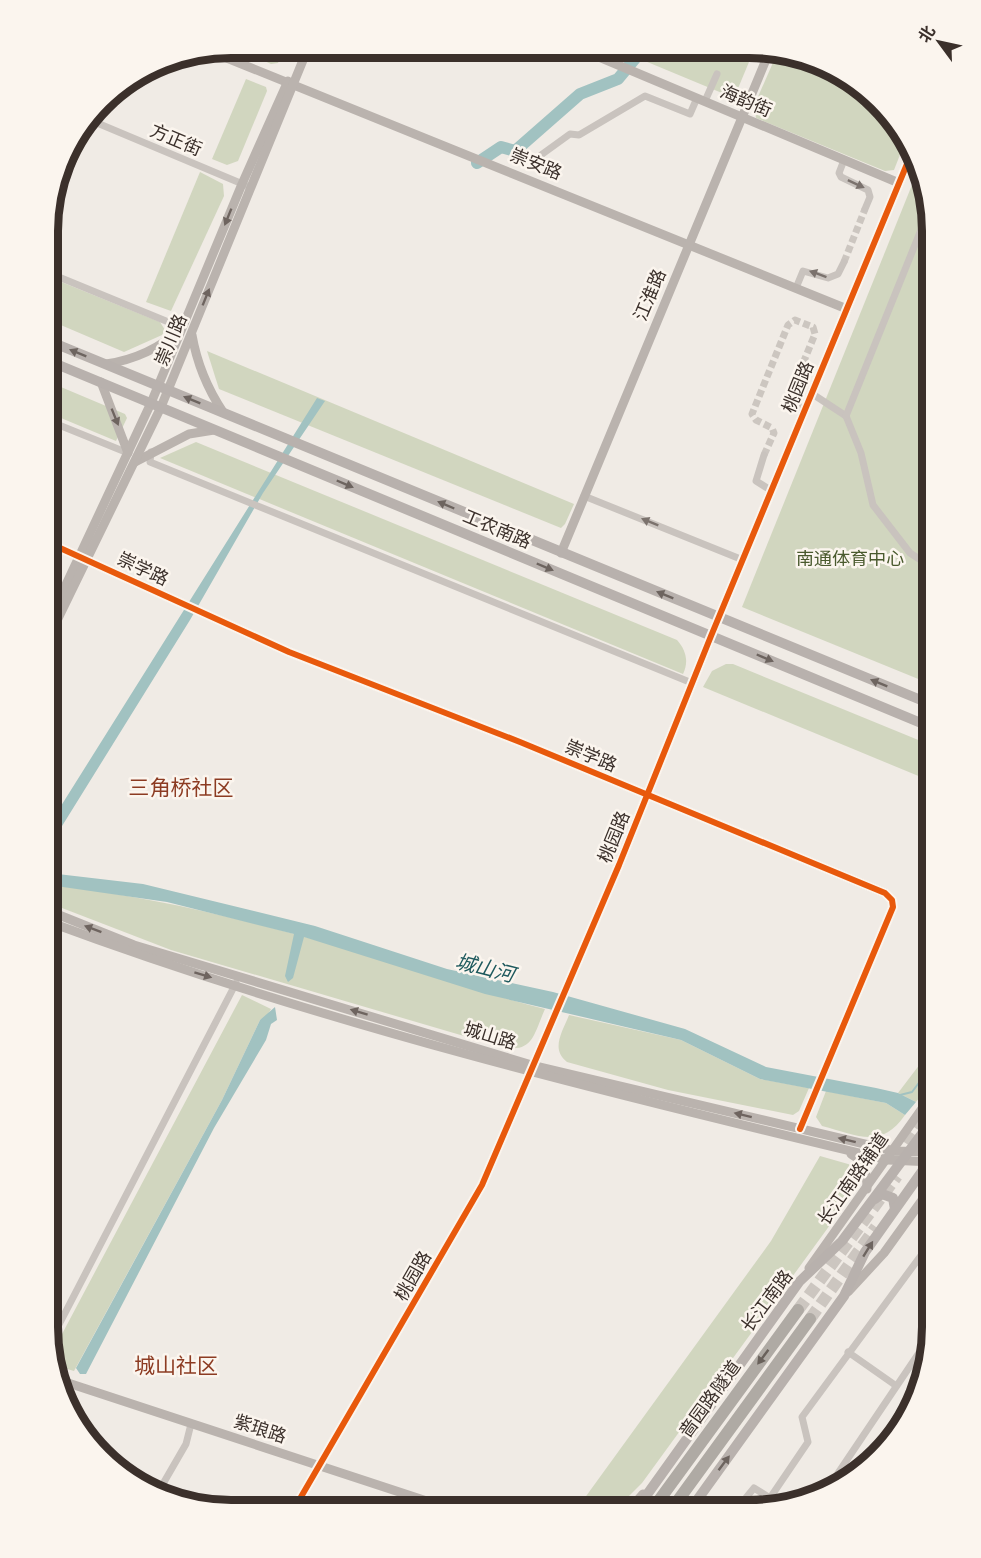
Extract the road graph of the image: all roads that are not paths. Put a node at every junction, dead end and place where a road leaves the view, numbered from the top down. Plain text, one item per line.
1 (228, 58) edge
2 (299, 58) edge
3 (303, 58) edge
4 (601, 58) edge
5 (766, 59) edge
6 (717, 74) dead end
7 (290, 83) junction
8 (701, 100) junction
9 (742, 118) junction
10 (96, 124) edge
11 (541, 155) dead end
12 (844, 160) junction
13 (908, 162) edge
14 (899, 183) junction
15 (246, 186) junction
16 (865, 209) tunnel mouth
17 (922, 228) edge
18 (690, 244) junction
19 (844, 262) tunnel mouth
20 (58, 276) edge
21 (796, 288) junction
22 (847, 309) junction
23 (183, 328) junction
24 (192, 333) junction
25 (58, 345) edge
26 (106, 364) junction
27 (58, 365) edge
28 (799, 373) tunnel mouth
29 (101, 382) junction
30 (163, 388) junction
31 (811, 393) junction
32 (156, 405) junction
33 (805, 409) junction
34 (223, 412) junction
35 (846, 416) junction
36 (58, 425) edge
37 (214, 430) junction
38 (151, 452) junction
39 (128, 453) junction
40 (764, 455) tunnel mouth
41 (133, 463) junction
42 (772, 491) junction
43 (584, 496) junction
44 (58, 547) edge
45 (561, 553) junction
46 (83, 558) junction
47 (743, 560) junction
48 (922, 561) edge
49 (58, 604) edge
50 (58, 616) edge
51 (719, 617) junction
52 (711, 636) junction
53 (692, 683) junction
54 (922, 700) edge
55 (922, 723) edge
56 (646, 796) junction
57 (58, 915) edge
58 (58, 925) edge
59 (237, 980) junction
60 (533, 1070) junction
61 (922, 1109) edge
62 (800, 1129) junction
63 (922, 1134) edge
64 (843, 1149) junction
65 (894, 1151) junction
66 (906, 1156) junction
67 (922, 1157) edge
68 (888, 1160) junction
69 (922, 1172) edge
70 (867, 1189) junction
71 (922, 1200) edge
72 (871, 1202) junction
73 (895, 1209) junction
74 (922, 1254) edge
75 (799, 1282) junction
76 (844, 1296) junction
77 (798, 1310) tunnel mouth
78 (810, 1318) tunnel mouth
79 (58, 1326) edge
80 (920, 1350) edge
81 (848, 1352) junction
82 (770, 1373) junction
83 (69, 1384) edge
84 (896, 1385) junction
85 (190, 1424) junction
86 (321, 1466) junction
87 (836, 1476) edge
88 (659, 1477) junction
89 (162, 1485) edge
90 (770, 1498) joint
91 (300, 1500) edge
92 (424, 1500) edge
93 (638, 1500) edge
94 (643, 1500) edge
95 (657, 1500) edge
96 (678, 1500) edge
97 (684, 1500) edge
98 (697, 1500) edge
99 (744, 1500) edge

1 - 7 street, 崇安路
2 - 7 street, 崇川路
3 - 7 street, 崇川路
4 - 8 street, 海韵街
5 - 9 street, 江淮路
6 - 8 street
7 - 15 street, 崇川路
7 - 18 street, 崇安路
8 - 9 street, 海韵街
8 - 11 street
9 - 12 street, 海韵街
9 - 18 street, 江淮路
10 - 15 street, 方正街
12 - 14 street, 海韵街
12 -> 16 street
13 - 14 street, 桃园路
14 - 22 street, 桃园路
15 -> 23 street, 崇川路
24 -> 15 street, 崇川路
17 - 35 street
18 - 21 street, 崇安路
18 - 43 street, 江淮路
19 -> 21 street
20 - 23 street
21 - 22 street, 崇安路
22 - 31 street, 桃园路
23 - 26 street
23 - 30 street, 崇川路
24 - 30 street, 崇川路
24 - 34 street
26 -> 25 main road, 工农南路
26 - 30 main road, 工农南路
27 - 29 main road, 工农南路
28 - 33 street
29 - 32 main road, 工农南路
29 -> 39 street
30 - 32 street, 崇川路
34 -> 30 main road, 工农南路
31 - 33 street, 桃园路
31 - 35 street
32 - 37 main road, 工农南路
32 - 39 street, 崇川路
32 - 41 street, 崇川路
33 - 42 street, 桃园路
45 -> 34 main road, 工农南路
35 - 48 street
36 - 39 street
37 - 38 street
37 -> 52 main road, 工农南路
38 - 41 street
38 - 53 street
39 - 46 street, 崇川路
40 - 42 street
41 - 46 street, 崇川路
42 - 47 street, 桃园路
43 - 45 street, 江淮路
47 -> 43 street
44 - 46 street, 崇学路
51 -> 45 main road, 工农南路
46 - 49 street, 崇川路
46 - 50 street, 崇川路
46 - 56 street, 崇学路
47 - 51 street, 桃园路
51 - 52 street, 桃园路
54 -> 51 main road, 工农南路
52 - 53 street, 桃园路
52 -> 55 main road, 工农南路
53 - 56 street, 桃园路
56 - 60 street, 桃园路
56 - 62 street, 崇学路
59 -> 57 street, 城山路
58 -> 59 street, 城山路
59 - 60 street, 城山路
59 - 79 street
62 -> 60 street, 城山路
60 - 64 street, 城山路
60 - 86 street, 桃园路
61 - 65 street, 长江南路辅道
65 -> 62 street, 城山路
63 - 66 main road, 长江南路
64 - 68 street, 城山路
64 - 70 street
65 - 66 street, 城山路
65 - 68 street, 长江南路辅道
66 - 67 street, 城山路
66 - 68 street, 城山路
66 - 72 main road, 长江南路
68 - 70 street, 长江南路辅道
69 - 73 main road
70 - 75 street, 长江南路辅道
71 - 76 street
72 - 73 main road
72 - 75 main road, 长江南路
76 -> 73 main road
74 - 81 street
75 - 88 main road, 长江南路
98 -> 76 main road
77 -> 95 highway, 啬园路隧道
78 - 82 highway, 啬园路隧道
80 - 84 street
81 - 84 street
81 - 90 street
82 - 96 highway, 啬园路隧道
82 - 97 highway
83 - 85 street, 紫琅路
84 - 87 street
85 - 86 street, 紫琅路
85 - 89 street
86 - 91 street, 桃园路
86 - 92 street, 紫琅路
88 - 93 street
88 - 94 main road, 长江南路
90 - 99 street

